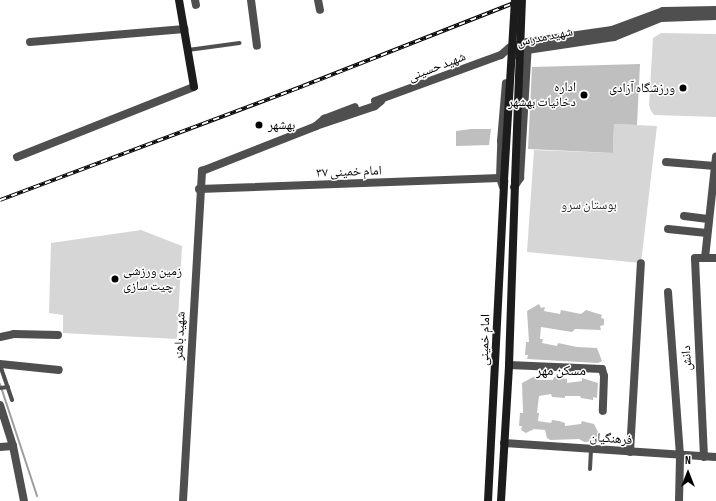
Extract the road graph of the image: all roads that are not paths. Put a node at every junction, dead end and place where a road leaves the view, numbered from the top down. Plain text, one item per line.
1 (179, 0) edge
2 (251, 0) edge
3 (318, 0) edge
4 (516, 0) edge
5 (522, 0) edge
6 (320, 10) dead end
7 (716, 10) edge
8 (716, 16) edge
9 (184, 29) junction
10 (30, 42) dead end
11 (240, 43) dead end
12 (257, 46) dead end
13 (528, 46) junction
14 (187, 50) junction
15 (506, 53) junction
16 (525, 77) junction
17 (506, 80) junction
18 (524, 86) junction
19 (194, 87) joint
20 (716, 156) edge
21 (17, 157) dead end
22 (666, 162) dead end
23 (715, 166) junction
24 (202, 171) joint
25 (502, 182) junction
26 (515, 184) junction
27 (714, 185) edge
28 (199, 189) junction
29 (684, 216) dead end
30 (708, 219) junction
31 (668, 229) dead end
32 (706, 233) junction
33 (705, 258) junction
34 (716, 258) edge
35 (641, 263) dead end
36 (668, 292) dead end
37 (58, 335) dead end
38 (0, 337) edge
39 (0, 365) edge
40 (509, 365) junction
41 (59, 370) dead end
42 (8, 387) junction
43 (0, 388) edge
44 (495, 393) junction
45 (508, 394) junction
46 (12, 400) dead end
47 (0, 405) edge
48 (603, 411) dead end
49 (504, 443) junction
50 (14, 446) junction
51 (0, 447) edge
52 (591, 450) junction
53 (630, 452) junction
54 (680, 457) junction
55 (704, 457) junction
56 (716, 457) edge
57 (590, 469) dead end
58 (24, 501) edge
59 (183, 501) edge
60 (488, 501) edge
61 (501, 501) edge
62 (679, 501) edge

1 - 9 main road
2 - 12 street
3 - 6 street
4 - 25 main road, امام خمینی, bridge
5 - 26 main road, امام خمینی, bridge
7 - 13 street, شهید مدرس
8 - 13 street, شهید مدرس
9 - 10 street
9 - 14 main road
11 - 14 lane
13 - 15 street, شهید مدرس
13 - 16 street
14 - 19 main road
15 - 17 street
15 - 24 street, شهید حسینی
16 - 17 street
16 - 18 street
17 - 18 street
17 - 25 street
18 - 26 street
19 - 21 street
20 - 23 street
22 - 23 street
23 - 27 street
24 - 28 street, شهید باهنر
25 - 28 street, امام خمینی ۳۷
25 - 44 main road, امام خمینی
26 - 40 main road, امام خمینی
27 - 30 street
28 - 59 street, شهید باهنر
29 - 30 street
30 - 32 street
31 - 32 street
32 - 33 street
33 - 34 street
33 - 55 street, دانش
35 - 53 street
36 - 54 street
37 - 38 street
39 - 41 street
39 - 42 lane
40 - 45 main road, امام خمینی
40 - 48 street
42 - 43 lane
42 - 46 lane
44 - 45 main road
44 - 60 main road, امام خمینی
45 - 49 main road, امام خمینی
47 - 50 street
49 - 52 street, فرهنگیان
49 - 61 main road, امام خمینی
50 - 51 street
50 - 58 street
52 - 53 street, فرهنگیان
52 - 57 lane
53 - 54 street, فرهنگیان
54 - 55 street, فرهنگیان
54 - 62 street
55 - 56 street, فرهنگیان

